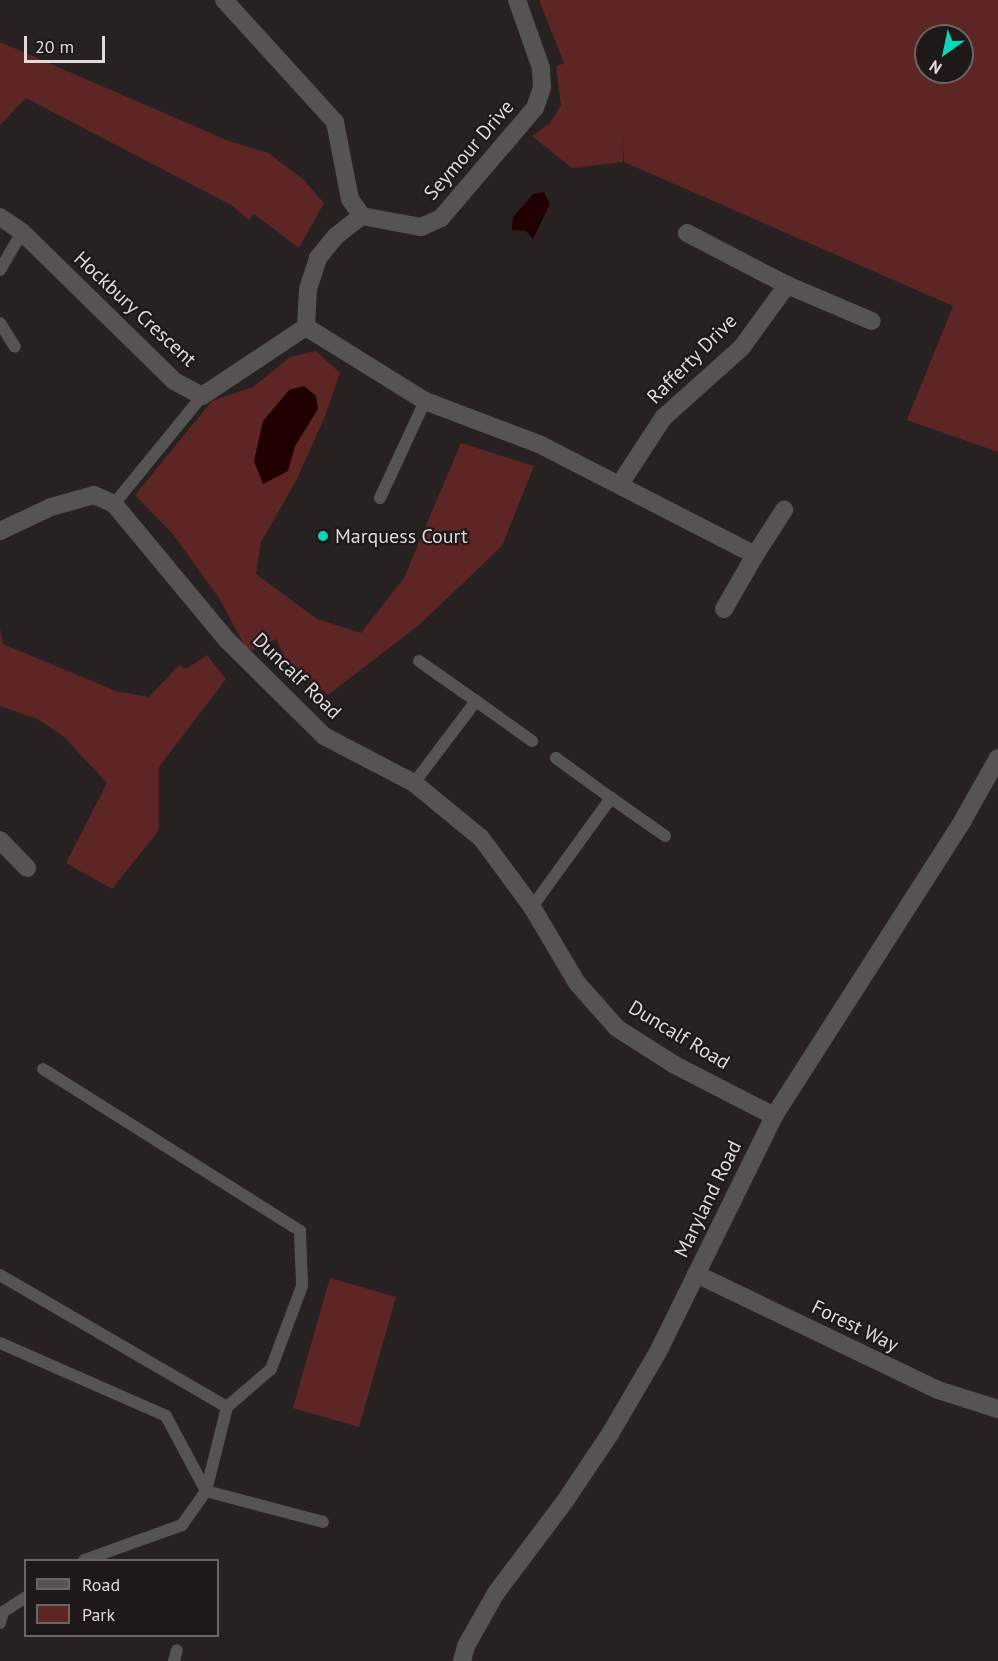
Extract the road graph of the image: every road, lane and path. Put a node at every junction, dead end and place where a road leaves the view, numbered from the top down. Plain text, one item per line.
1 (224, 0) edge
2 (517, 0) edge
3 (362, 216) junction
4 (0, 217) edge
5 (22, 232) junction
6 (687, 233) dead end
7 (0, 270) edge
8 (787, 285) junction
9 (872, 321) dead end
10 (0, 322) edge
11 (306, 327) junction
12 (15, 347) dead end
13 (202, 396) junction
14 (425, 401) junction
15 (620, 484) junction
16 (380, 498) dead end
17 (114, 504) junction
18 (784, 510) dead end
19 (0, 531) edge
20 (754, 555) junction
21 (724, 609) dead end
22 (419, 661) dead end
23 (476, 701) junction
24 (532, 741) dead end
25 (556, 758) dead end
26 (998, 758) edge
27 (414, 783) junction
28 (612, 798) junction
29 (665, 836) dead end
30 (0, 840) edge
31 (27, 868) dead end
32 (532, 907) junction
33 (43, 1069) dead end
34 (774, 1116) junction
35 (696, 1274) junction
36 (0, 1275) edge
37 (0, 1343) edge
38 (227, 1407) junction
39 (998, 1409) edge
40 (206, 1491) junction
41 (323, 1522) dead end
42 (87, 1559) edge
43 (24, 1598) edge
44 (0, 1623) edge
45 (462, 1661) edge

1 - 3 street
2 - 3 street, Seymour Drive
3 - 11 street
4 - 5 street, Hockbury Crescent
5 - 7 lane
5 - 13 street, Hockbury Crescent
6 - 8 street
8 - 9 street
8 - 15 street, Rafferty Drive
10 - 12 lane
11 - 13 street
11 - 14 street
13 - 17 lane
14 - 15 street
14 - 16 lane
15 - 20 street
17 - 19 street
17 - 27 street, Duncalf Road
18 - 20 street
20 - 21 street
22 - 23 lane
23 - 24 lane
23 - 27 lane
25 - 28 lane
26 - 34 street, Maryland Road
27 - 32 street, Duncalf Road
28 - 29 lane
28 - 32 lane
30 - 31 street
32 - 34 street, Duncalf Road
33 - 38 lane
34 - 35 street, Maryland Road
35 - 39 street, Forest Way
35 - 45 street, Maryland Road
36 - 38 lane
37 - 40 lane
38 - 40 lane
40 - 41 lane
40 - 42 lane
43 - 44 lane

